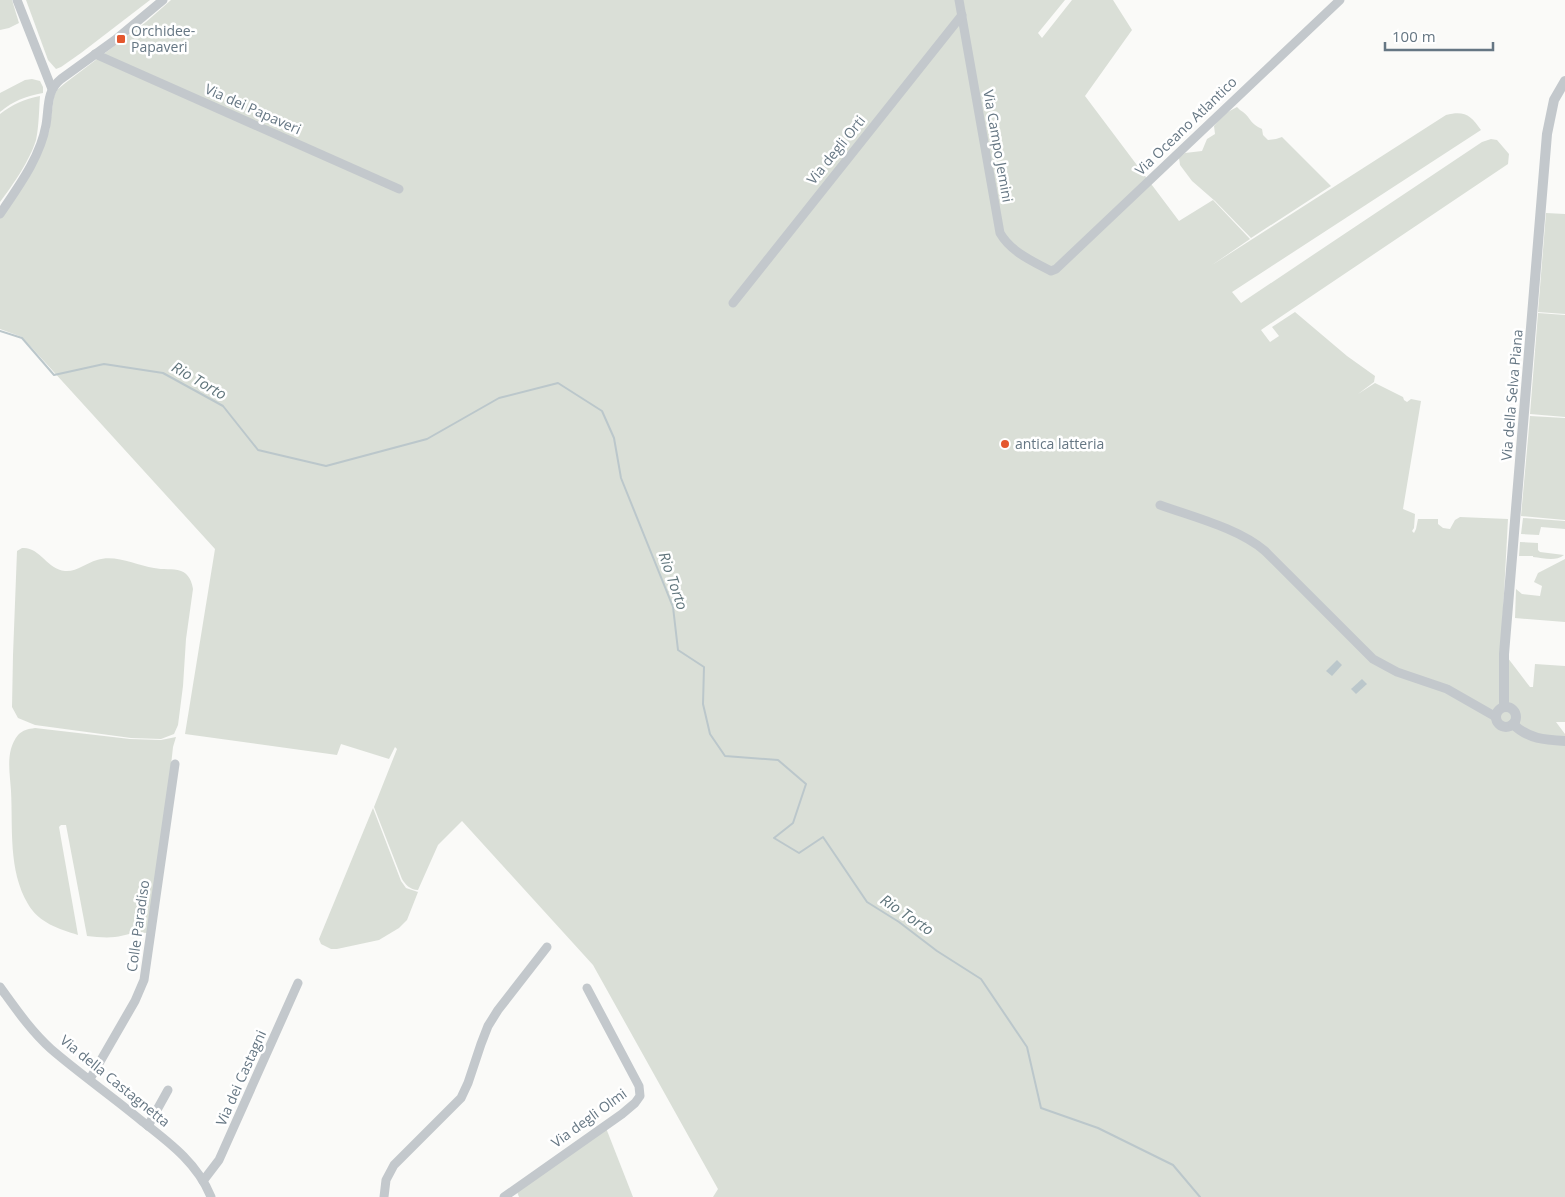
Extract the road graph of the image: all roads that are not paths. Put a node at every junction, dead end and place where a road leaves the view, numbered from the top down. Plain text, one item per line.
1 (17, 0) edge
2 (163, 0) edge
3 (959, 0) edge
4 (1340, 0) edge
5 (962, 15) junction
6 (95, 54) junction
7 (1563, 84) edge
8 (52, 89) junction
9 (399, 189) dead end
10 (0, 214) edge
11 (1051, 271) joint
12 (733, 302) dead end
13 (1160, 505) dead end
14 (1504, 707) junction
15 (1496, 717) junction
16 (1513, 724) junction
17 (1565, 741) edge
18 (175, 764) dead end
19 (547, 947) dead end
20 (298, 983) dead end
21 (0, 988) edge
22 (587, 988) dead end
23 (90, 1079) junction
24 (168, 1090) dead end
25 (148, 1126) junction
26 (203, 1181) junction
27 (209, 1197) edge
28 (384, 1197) edge
29 (504, 1197) edge

1 - 8 street
2 - 6 street
3 - 5 street, Via Campo Jemini
4 - 11 street, Via Oceano Atlantico
5 - 11 street, Via Campo Jemini
5 - 12 street, Via degli Orti
6 - 8 street
6 - 9 street, Via dei Papaveri
7 - 14 street, Via della Selva Piana
8 - 10 street
13 - 15 street
14 - 15 street
14 - 16 street
15 - 16 street
16 - 17 street
18 - 23 street, Colle Paradiso
19 - 28 street
20 - 26 street, Via dei Castagni
21 - 23 street, Via della Castagnetta
22 - 29 street, Via degli Olmi
23 - 25 street, Via della Castagnetta
24 - 25 street
25 - 26 street, Via della Castagnetta
26 - 27 street, Via della Castagnetta

